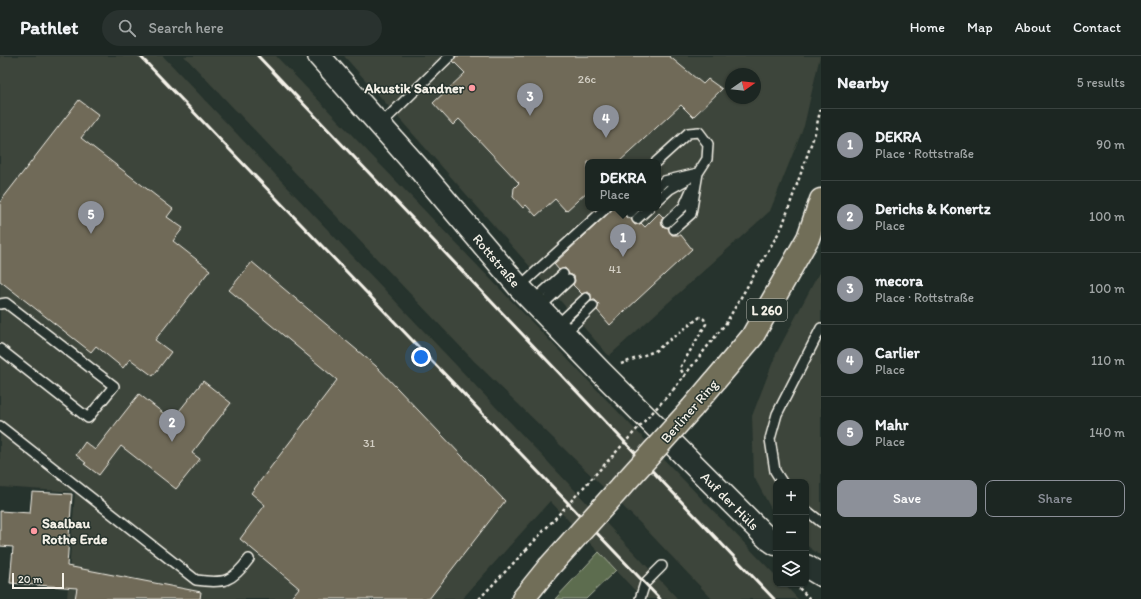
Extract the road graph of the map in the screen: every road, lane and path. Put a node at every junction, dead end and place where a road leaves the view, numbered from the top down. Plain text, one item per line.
1 (319, 56) edge
2 (450, 56) edge
3 (821, 107) edge
4 (380, 125) junction
5 (659, 159) edge
6 (698, 172) junction
7 (661, 184) edge
8 (661, 197) edge
9 (821, 200) edge
10 (603, 211) edge
11 (667, 222) dead end
12 (674, 229) dead end
13 (566, 277) dead end
14 (586, 298) dead end
15 (530, 299) junction
16 (0, 304) edge
17 (593, 306) dead end
18 (821, 328) edge
19 (560, 330) junction
20 (0, 349) edge
21 (617, 365) dead end
22 (685, 377) junction
23 (0, 426) edge
24 (685, 456) joint
25 (780, 479) edge
26 (809, 512) edge
27 (821, 522) edge
28 (773, 541) edge
29 (249, 559) dead end
30 (662, 566) dead end
31 (809, 568) edge
32 (821, 575) edge
33 (798, 587) edge
34 (479, 599) edge
35 (523, 599) edge
36 (640, 599) edge
37 (810, 599) edge

1 - 4 street, Rottstraße
2 - 4 lane
3 - 22 path
4 - 15 street, Rottstraße
5 - 6 lane
6 - 7 lane
6 - 8 lane
6 - 11 lane
6 - 12 lane
9 - 35 main road, Berliner Ring / L 260, bridge
10 - 15 lane
13 - 15 lane
14 - 19 lane
15 - 19 street, Rottstraße
16 - 20 lane
17 - 19 lane
18 - 25 lane
19 - 24 street, Rottstraße
21 - 22 path
22 - 34 path, bridge
23 - 29 lane
24 - 28 street, Auf der Hüls
26 - 27 lane
30 - 36 lane
31 - 32 street
33 - 37 path

